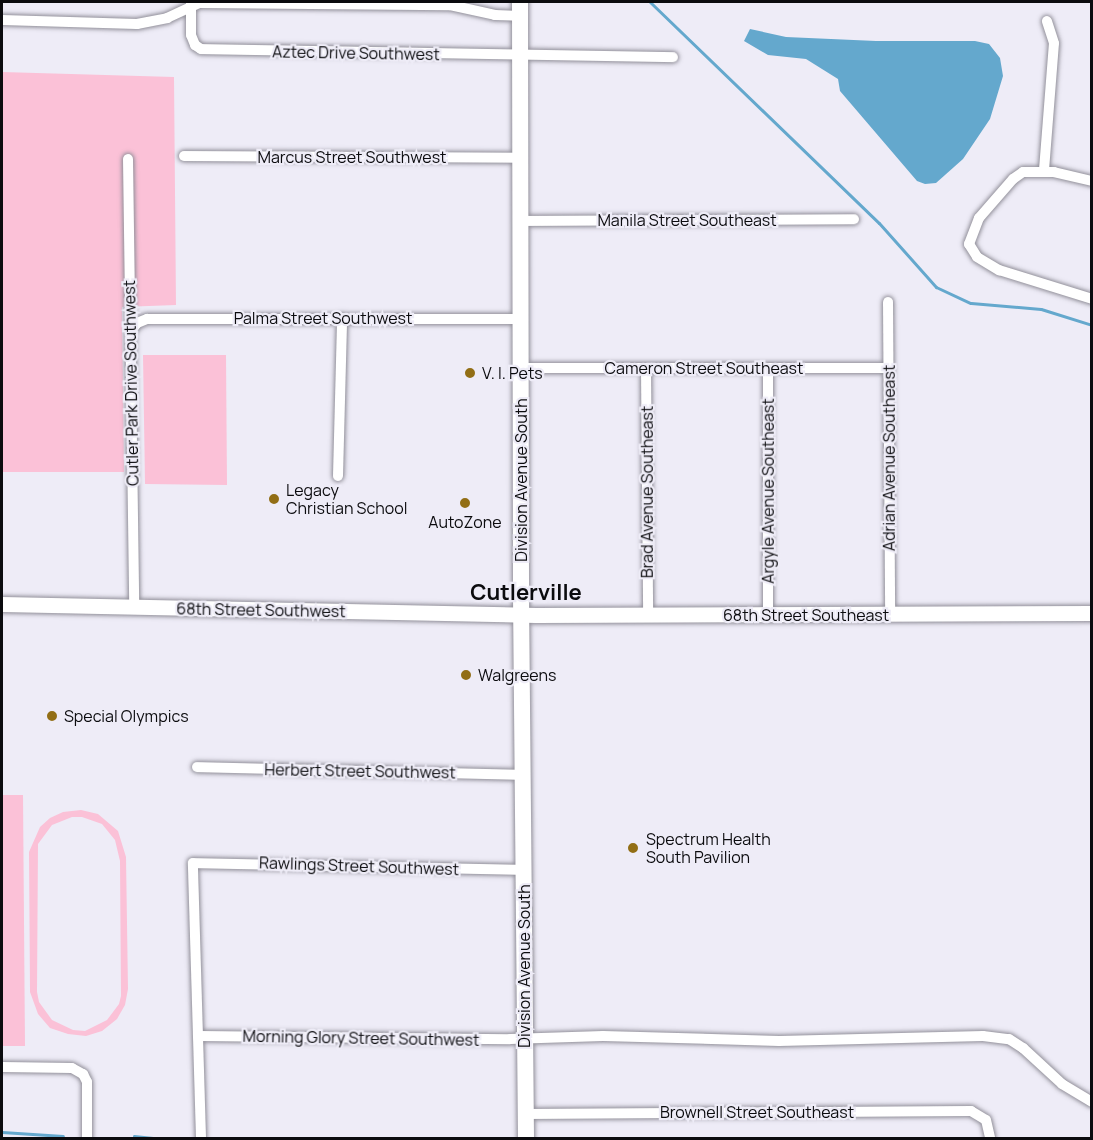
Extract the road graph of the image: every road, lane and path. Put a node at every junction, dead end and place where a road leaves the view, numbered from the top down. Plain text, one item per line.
1 (191, 4) edge
2 (520, 9) edge
3 (2, 20) edge
4 (1047, 21) dead end
5 (520, 56) junction
6 (673, 57) dead end
7 (184, 156) dead end
8 (520, 158) junction
9 (128, 159) dead end
10 (1044, 170) junction
11 (1092, 182) edge
12 (854, 219) dead end
13 (520, 221) junction
14 (1092, 299) edge
15 (888, 302) dead end
16 (342, 318) junction
17 (520, 319) junction
18 (131, 331) junction
19 (520, 368) junction
20 (646, 368) junction
21 (768, 368) junction
22 (889, 368) junction
23 (338, 476) dead end
24 (2, 604) edge
25 (134, 607) junction
26 (1092, 613) edge
27 (768, 614) junction
28 (890, 614) junction
29 (521, 615) junction
30 (648, 616) junction
31 (197, 767) dead end
32 (523, 775) junction
33 (524, 870) junction
34 (199, 1036) junction
35 (524, 1038) junction
36 (2, 1066) edge
37 (1092, 1102) edge
38 (525, 1114) junction
39 (87, 1138) edge
40 (201, 1138) edge
41 (526, 1138) edge
42 (990, 1138) edge

1 - 2 street
1 - 3 street
1 - 5 street, Aztec Drive Southwest
2 - 5 main road, Division Avenue South
4 - 10 street
5 - 6 street, Aztec Drive Southwest
5 - 8 main road, Division Avenue South
7 - 8 street, Marcus Street Southwest
8 - 13 main road, Division Avenue South
9 - 18 street, Cutler Park Drive Southwest
10 - 11 street
10 - 14 street
12 - 13 street, Manila Street Southeast
13 - 17 main road, Division Avenue South
15 - 22 street, Adrian Avenue Southeast
16 - 17 street, Palma Street Southwest
16 - 18 street, Palma Street Southwest
16 - 23 street
17 - 19 main road, Division Avenue South
18 - 25 street, Cutler Park Drive Southwest
19 - 20 street, Cameron Street Southeast
19 - 29 main road, Division Avenue South
20 - 21 street, Cameron Street Southeast
20 - 30 street, Brad Avenue Southeast
21 - 22 street, Cameron Street Southeast
21 - 27 street, Argyle Avenue Southeast
22 - 28 street, Adrian Avenue Southeast
24 - 25 main road, 68th Street Southwest
25 - 29 main road, 68th Street Southwest
26 - 28 main road, 68th Street Southeast
27 - 28 main road, 68th Street Southeast
27 - 30 main road, 68th Street Southeast
29 - 30 main road, 68th Street Southeast
29 - 32 main road, Division Avenue South
31 - 32 street, Herbert Street Southwest
32 - 33 main road, Division Avenue South
33 - 34 street, Rawlings Street Southwest
33 - 35 main road, Division Avenue South
34 - 35 street, Morning Glory Street Southwest
34 - 40 street
35 - 37 street, Morning Glory Street Southwest
35 - 38 main road, Division Avenue South
36 - 39 street
38 - 41 main road, Division Avenue South
38 - 42 street, Brownell Street Southeast

